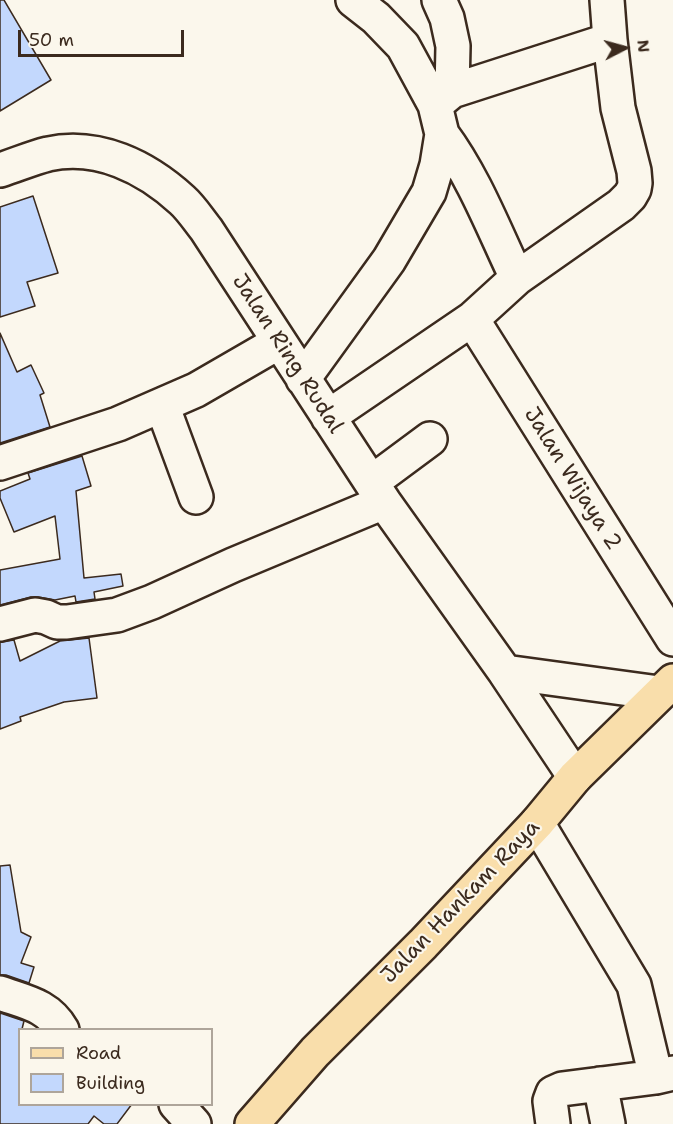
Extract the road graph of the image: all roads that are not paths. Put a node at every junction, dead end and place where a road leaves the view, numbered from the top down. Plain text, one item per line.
1 (353, 0) edge
2 (439, 0) edge
3 (607, 0) edge
4 (610, 40) junction
5 (443, 110) junction
6 (0, 170) edge
7 (517, 278) junction
8 (472, 319) junction
9 (279, 342) junction
10 (303, 379) junction
11 (162, 405) junction
12 (328, 417) junction
13 (430, 439) dead end
14 (0, 463) edge
15 (378, 492) junction
16 (196, 497) dead end
17 (0, 624) edge
18 (673, 639) edge
19 (505, 672) junction
20 (666, 687) edge
21 (575, 777) junction
22 (537, 823) junction
23 (0, 993) edge
24 (61, 1028) edge
25 (665, 1075) edge
26 (600, 1084) junction
27 (178, 1106) edge
28 (194, 1124) edge
29 (252, 1124) edge
30 (553, 1124) edge
31 (608, 1124) edge

1 - 5 street
2 - 5 street
3 - 4 street
4 - 5 street
4 - 7 street
5 - 7 street
5 - 10 street
6 - 9 street, Jalan Ring Rudal
7 - 8 street
8 - 12 street
8 - 18 street, Jalan Wijaya 2
9 - 10 street, Jalan Ring Rudal
9 - 11 street
10 - 12 street, Jalan Ring Rudal
11 - 14 street
11 - 16 street
12 - 15 street, Jalan Ring Rudal
13 - 15 street
15 - 17 street
15 - 19 street, Jalan Ring Rudal
19 - 20 street
19 - 21 street, Jalan Ring Rudal
20 - 21 main road, Jalan Hankam Raya
21 - 22 main road, Jalan Hankam Raya
22 - 25 street
22 - 29 main road, Jalan Hankam Raya
23 - 24 street
25 - 26 street
26 - 30 street
26 - 31 street
27 - 28 street

